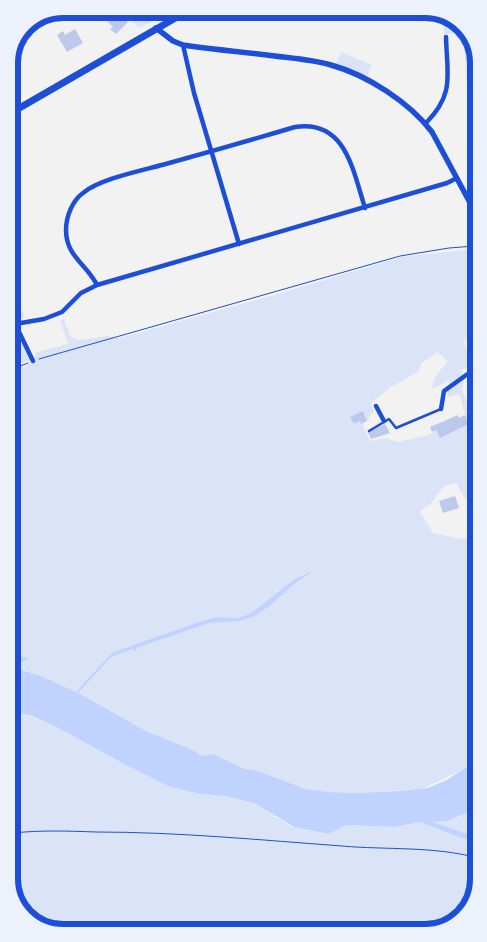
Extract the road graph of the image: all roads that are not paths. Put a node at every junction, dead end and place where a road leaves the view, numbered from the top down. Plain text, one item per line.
1 (175, 18) edge
2 (156, 28) junction
3 (446, 37) dead end
4 (183, 46) junction
5 (18, 109) edge
6 (426, 123) junction
7 (212, 151) junction
8 (457, 178) junction
9 (470, 203) edge
10 (365, 208) junction
11 (240, 244) junction
12 (97, 285) junction
13 (18, 323) edge
14 (18, 330) edge
15 (33, 361) road end
16 (470, 372) edge
17 (376, 406) dead end
18 (441, 409) joint
19 (384, 421) junction
20 (369, 430) dead end

1 - 2 main road
2 - 4 street
2 - 5 main road
3 - 6 street
4 - 6 street
4 - 7 street
6 - 8 street
7 - 10 street
7 - 11 street
7 - 12 street
8 - 9 street
8 - 10 street
10 - 11 street
11 - 12 street
12 - 13 street
14 - 15 street
16 - 18 street
17 - 19 street
18 - 19 lane
19 - 20 lane

